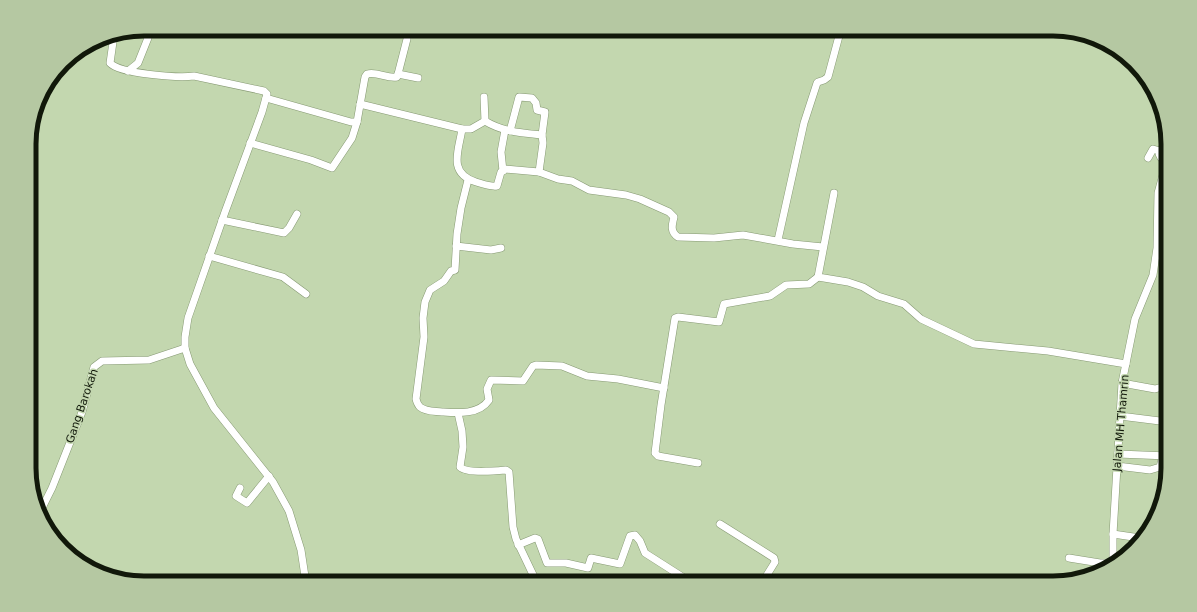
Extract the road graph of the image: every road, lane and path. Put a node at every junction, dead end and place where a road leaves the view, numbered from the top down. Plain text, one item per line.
1 (407, 36) edge
2 (839, 36) edge
3 (148, 38) dead end
4 (113, 41) edge
5 (128, 71) junction
6 (398, 74) junction
7 (418, 78) dead end
8 (484, 97) dead end
9 (266, 98) junction
10 (360, 104) junction
11 (485, 121) junction
12 (358, 122) junction
13 (462, 129) junction
14 (507, 130) junction
15 (542, 135) junction
16 (250, 142) junction
17 (1160, 151) joint
18 (1148, 158) dead end
19 (1161, 158) edge
20 (332, 168) junction
21 (503, 171) junction
22 (539, 172) junction
23 (328, 175) dead end
24 (468, 180) junction
25 (1161, 183) edge
26 (834, 193) dead end
27 (297, 214) dead end
28 (222, 220) junction
29 (778, 240) junction
30 (456, 246) junction
31 (823, 247) junction
32 (502, 248) dead end
33 (209, 256) junction
34 (818, 277) junction
35 (306, 294) dead end
36 (185, 348) junction
37 (1120, 364) junction
38 (1122, 383) junction
39 (1161, 387) edge
40 (664, 388) junction
41 (458, 413) junction
42 (1120, 416) junction
43 (1161, 421) edge
44 (1118, 454) junction
45 (1161, 456) edge
46 (698, 463) dead end
47 (1161, 465) edge
48 (1117, 466) junction
49 (269, 476) junction
50 (240, 488) dead end
51 (43, 506) edge
52 (720, 524) dead end
53 (1113, 534) junction
54 (1135, 537) edge
55 (518, 545) junction
56 (1114, 557) edge
57 (1069, 558) dead end
58 (1100, 566) edge
59 (305, 576) edge
60 (534, 576) edge
61 (681, 576) edge
62 (766, 576) edge

1 - 6 street
2 - 29 street
3 - 5 street
4 - 5 street
5 - 9 street
6 - 7 street
6 - 10 street
8 - 11 street
9 - 12 street
9 - 16 street
10 - 12 street
10 - 13 street
11 - 13 street
11 - 14 street
12 - 20 street
13 - 24 street
14 - 15 street
14 - 15 street
14 - 21 street
15 - 22 street
16 - 20 street
16 - 28 street
17 - 18 street
17 - 19 street
20 - 23 street
21 - 22 street
21 - 24 street
22 - 29 street
24 - 30 street
25 - 37 street, Jalan MH Thamrin
26 - 31 street
27 - 28 street
28 - 33 street
29 - 31 street
30 - 32 street
30 - 41 street
31 - 34 street
33 - 35 street
33 - 36 street
34 - 37 street
34 - 40 street
36 - 49 street
36 - 51 street, Gang Barokah
37 - 38 street, Jalan MH Thamrin
38 - 39 street
38 - 42 street, Jalan MH Thamrin
40 - 41 street
40 - 46 street
41 - 55 street
42 - 43 street
42 - 44 street, Jalan MH Thamrin
44 - 45 street
44 - 48 street, Jalan MH Thamrin
47 - 48 street
48 - 53 street, Jalan MH Thamrin
49 - 50 street
49 - 59 street
52 - 62 street
53 - 54 street
53 - 56 street, Jalan MH Thamrin
55 - 60 street
55 - 61 street
57 - 58 street

